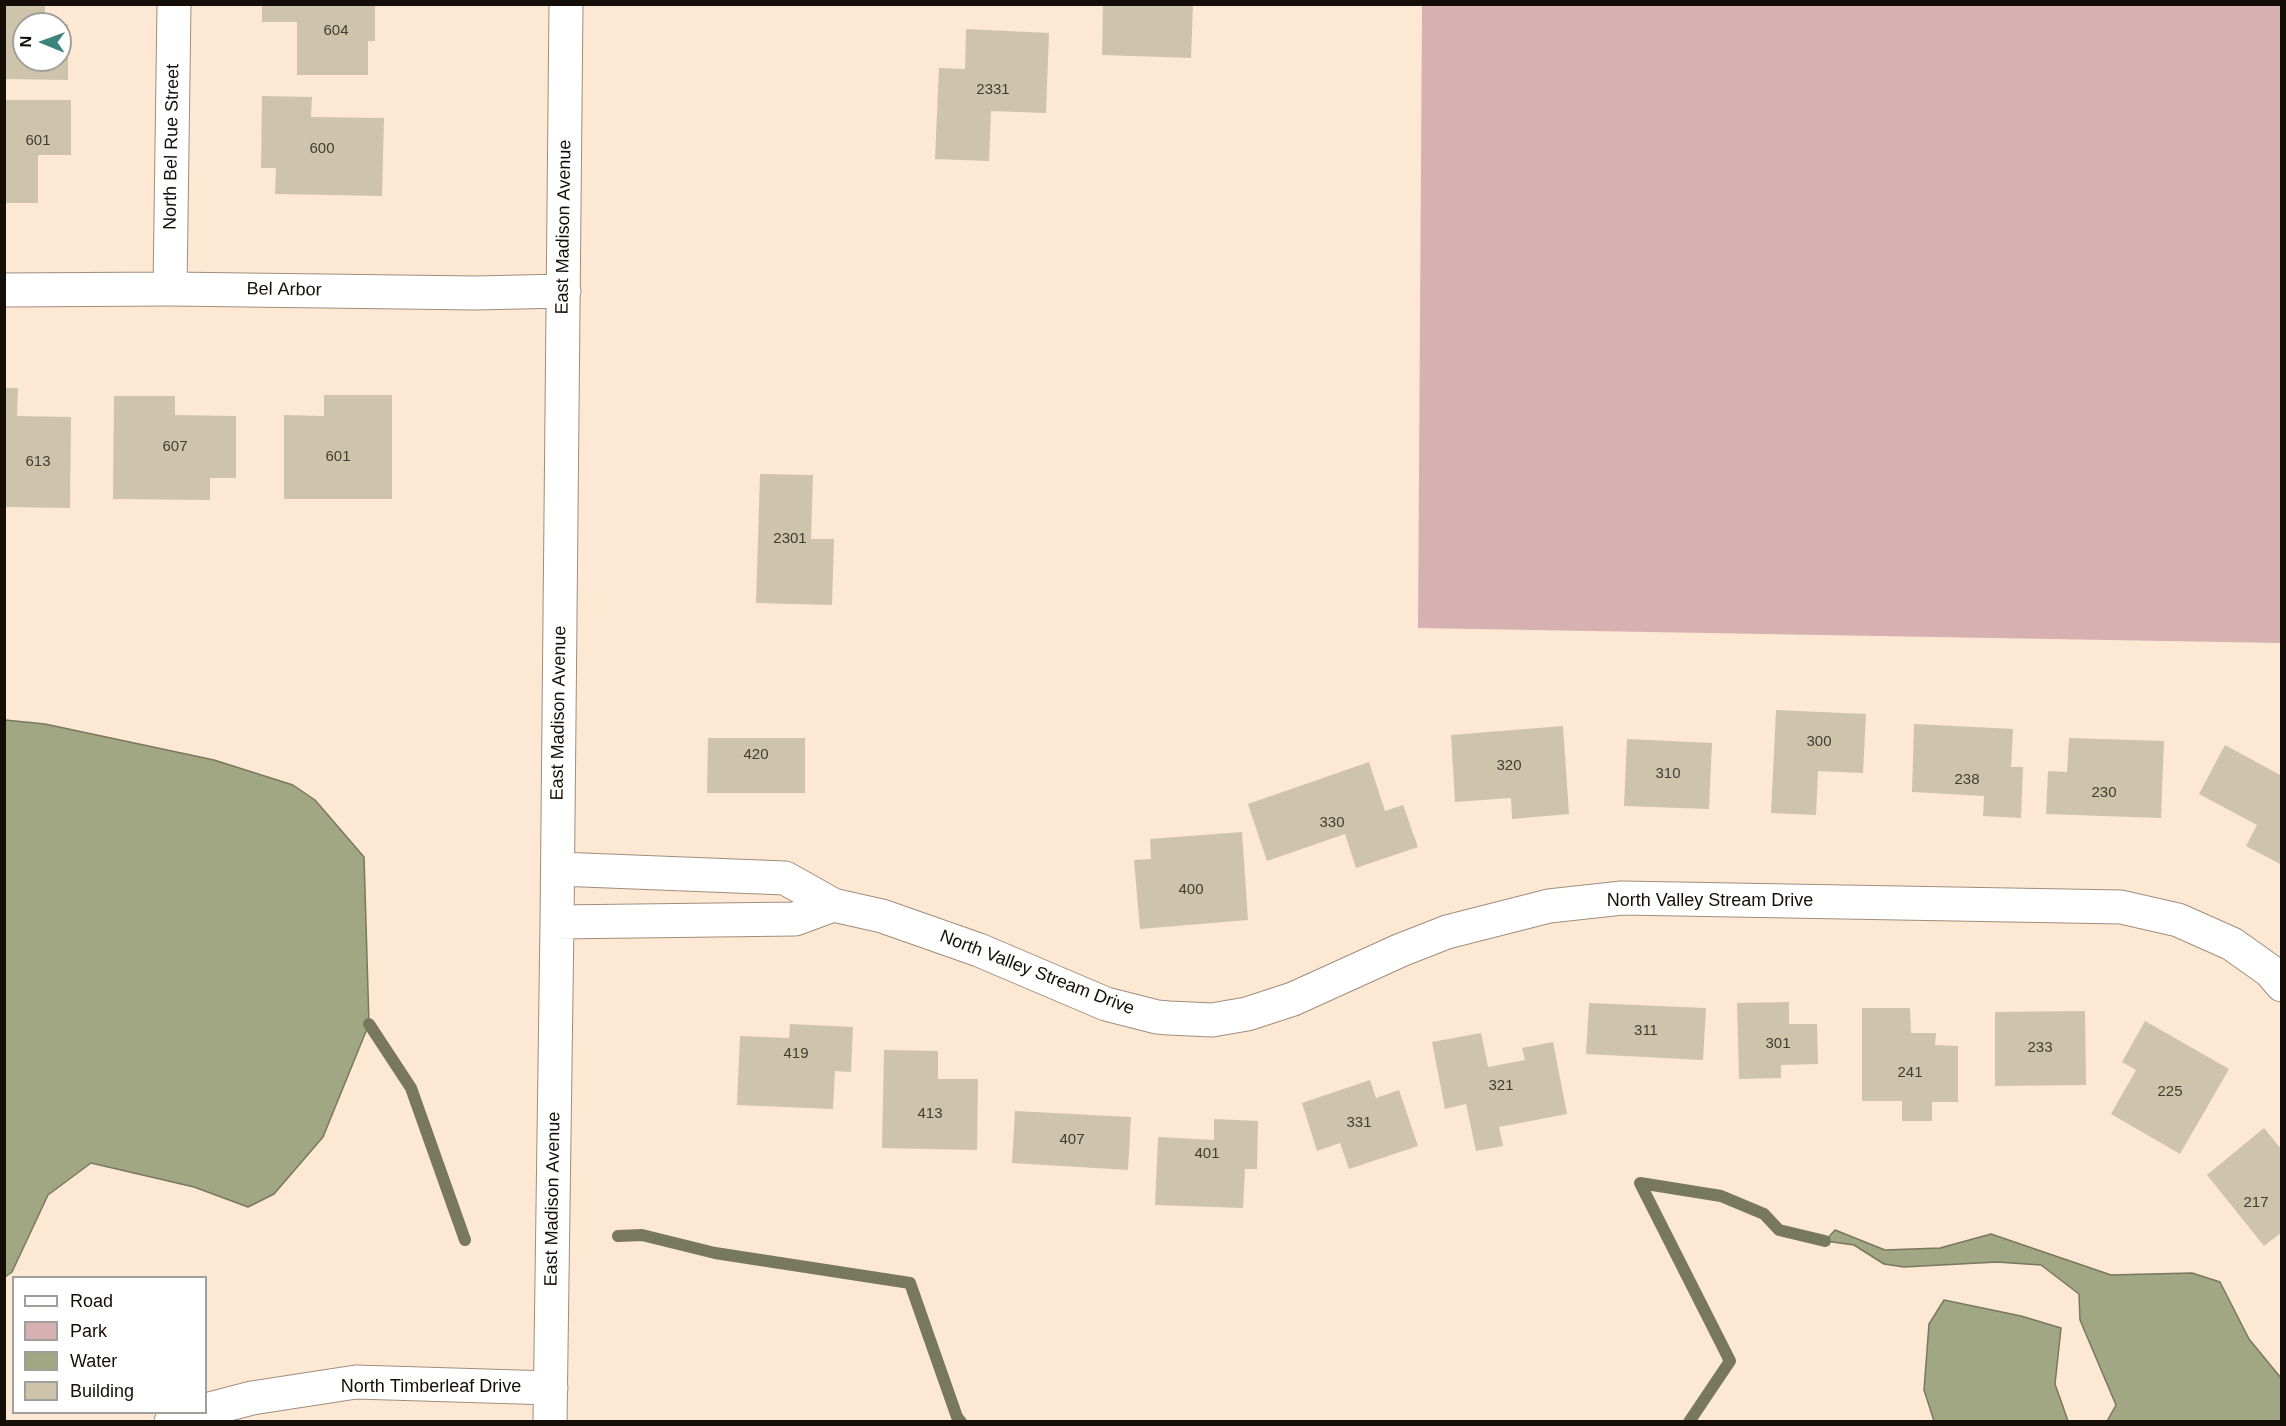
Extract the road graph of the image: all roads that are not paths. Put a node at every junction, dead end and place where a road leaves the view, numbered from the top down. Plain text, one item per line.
1 (174, 4) edge
2 (566, 4) edge
3 (170, 289) junction
4 (4, 290) edge
5 (564, 291) junction
6 (558, 868) junction
7 (833, 905) junction
8 (557, 922) junction
9 (2282, 985) edge
10 (550, 1388) junction
11 (207, 1410) edge
12 (193, 1414) edge
13 (171, 1422) edge
14 (550, 1422) edge

1 - 3 street, North Bel Rue Street
2 - 5 street, East Madison Avenue
3 - 4 street, Bel Arbor
3 - 5 street, Bel Arbor
5 - 6 street, East Madison Avenue
6 - 7 street, North Valley Stream Drive
6 - 8 street, East Madison Avenue
7 - 8 street
7 - 9 street, North Valley Stream Drive
8 - 10 street, East Madison Avenue
10 - 11 street, North Timberleaf Drive
10 - 14 street, East Madison Avenue
12 - 13 street

